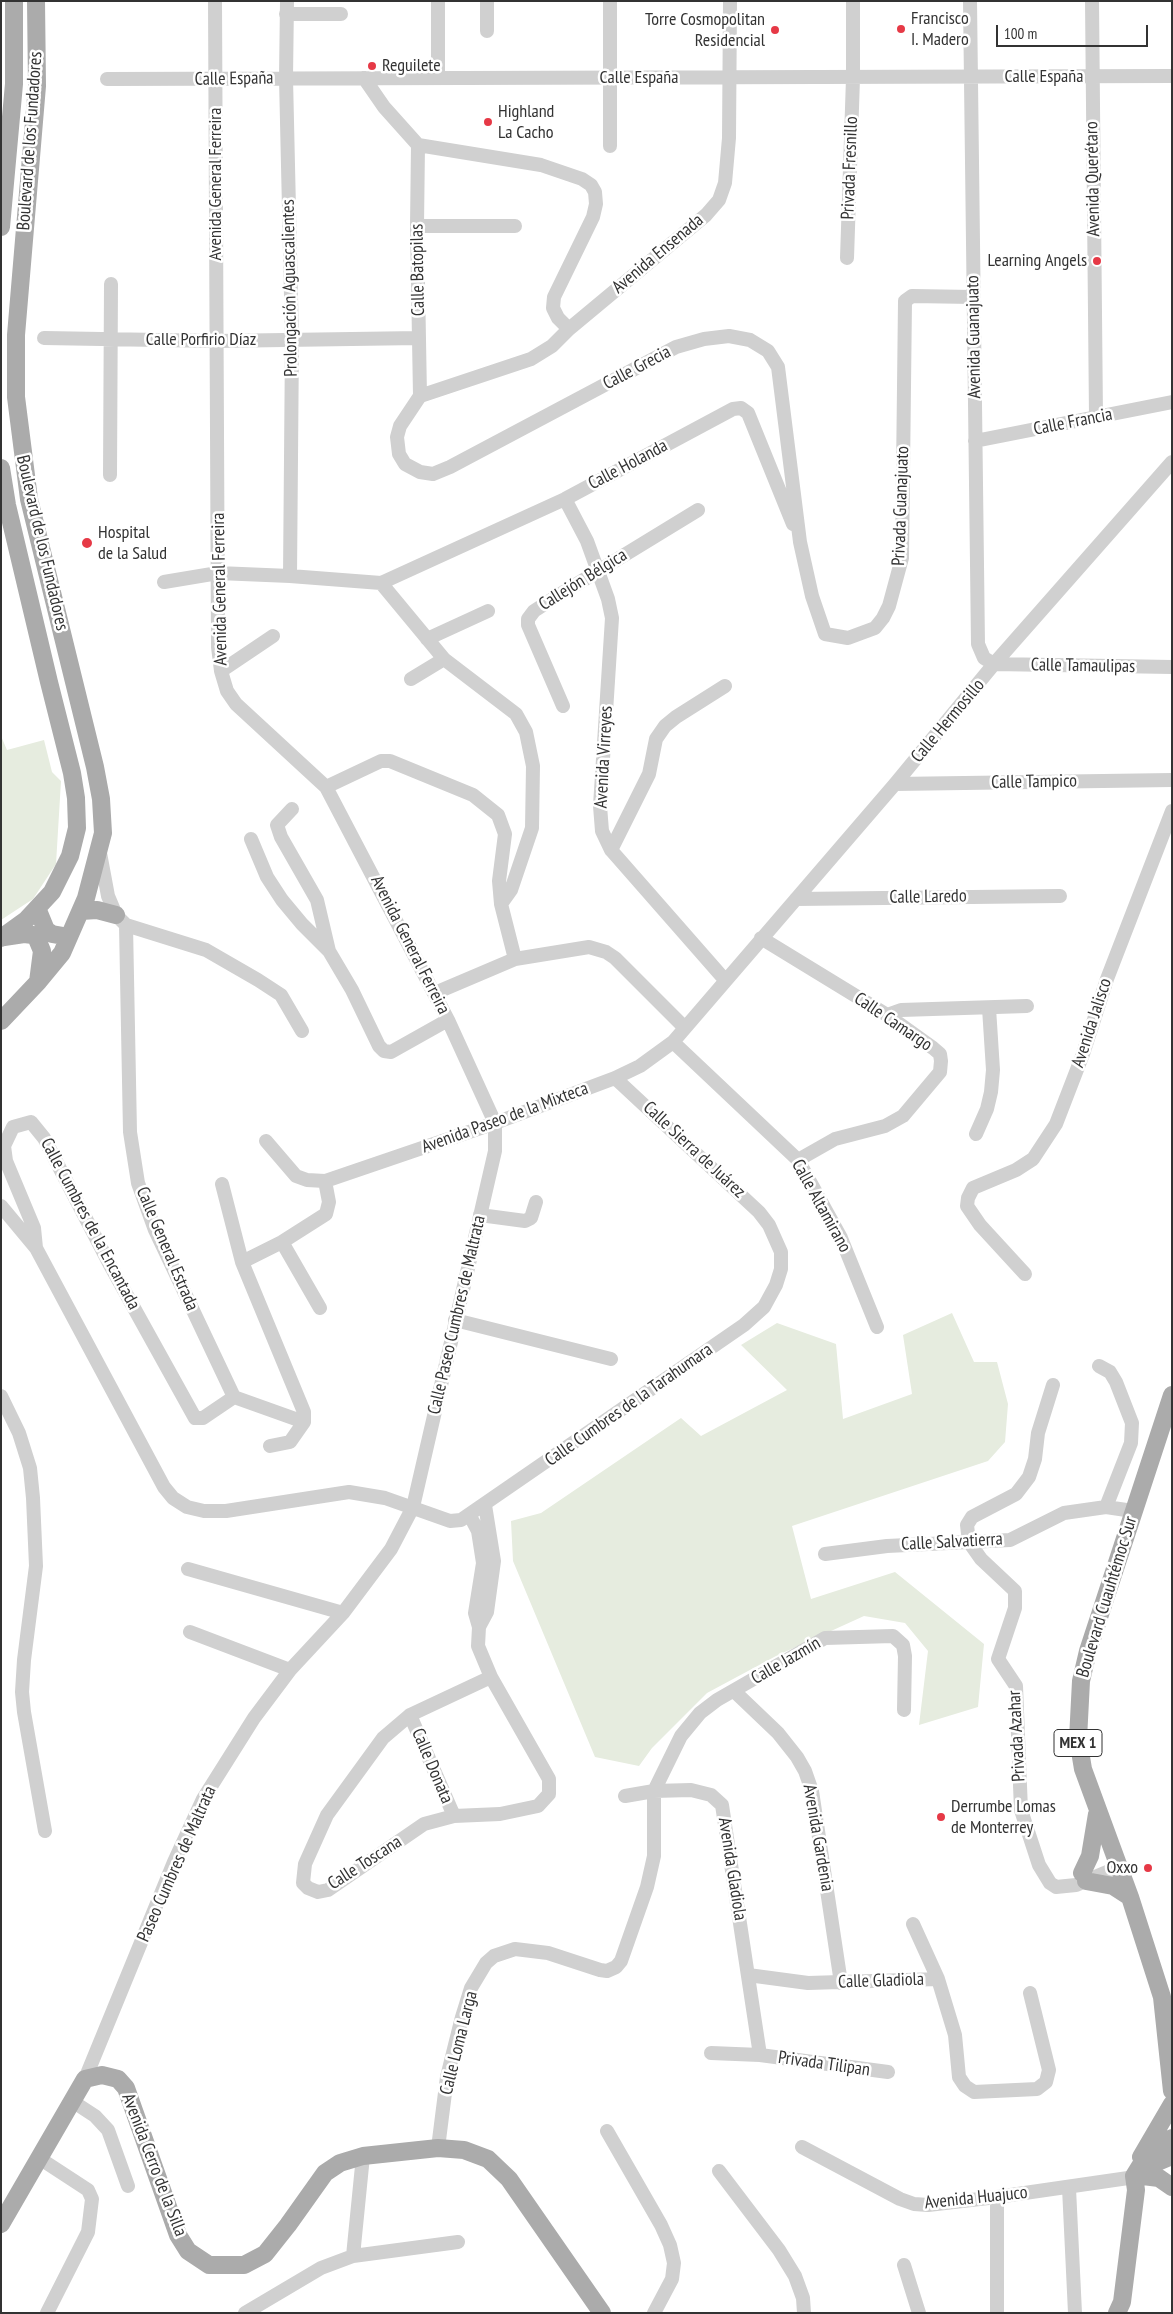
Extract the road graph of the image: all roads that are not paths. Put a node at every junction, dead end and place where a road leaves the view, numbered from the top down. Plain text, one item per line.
1 (14, 1) edge
2 (36, 1) edge
3 (215, 1) edge
4 (438, 1) edge
5 (487, 1) edge
6 (610, 1) edge
7 (730, 1) edge
8 (853, 1) edge
9 (970, 1) edge
10 (1092, 1) edge
11 (287, 8) edge
12 (341, 14) dead end
13 (487, 31) dead end
14 (1092, 76) junction
15 (1172, 76) edge
16 (438, 77) junction
17 (971, 77) junction
18 (286, 78) junction
19 (364, 78) junction
20 (612, 78) junction
21 (731, 78) junction
22 (854, 78) junction
23 (106, 79) dead end
24 (215, 80) junction
25 (14, 84) junction
26 (37, 84) junction
27 (418, 145) junction
28 (610, 146) dead end
29 (417, 226) junction
30 (515, 226) dead end
31 (1, 227) edge
32 (847, 258) dead end
33 (111, 284) dead end
34 (973, 297) junction
35 (569, 329) junction
36 (9, 334) edge
37 (44, 338) dead end
38 (420, 338) junction
39 (111, 340) junction
40 (292, 340) junction
41 (217, 341) junction
42 (420, 396) junction
43 (1172, 402) edge
44 (1096, 417) junction
45 (975, 441) junction
46 (1172, 462) edge
47 (1, 468) edge
48 (110, 475) dead end
49 (565, 499) junction
50 (698, 510) dead end
51 (800, 542) junction
52 (597, 571) junction
53 (218, 573) junction
54 (290, 576) junction
55 (164, 582) dead end
56 (381, 583) junction
57 (488, 610) dead end
58 (273, 636) dead end
59 (427, 639) junction
60 (444, 659) junction
61 (994, 664) junction
62 (1172, 667) edge
63 (221, 671) junction
64 (411, 680) dead end
65 (725, 686) dead end
66 (564, 706) dead end
67 (1172, 780) edge
68 (895, 784) junction
69 (326, 787) junction
70 (292, 808) dead end
71 (1172, 811) edge
72 (251, 839) dead end
73 (611, 850) junction
74 (100, 853) junction
75 (1060, 896) dead end
76 (796, 898) junction
77 (502, 904) junction
78 (37, 908) junction
79 (81, 911) junction
80 (121, 920) junction
81 (69, 937) junction
82 (1, 938) edge
83 (761, 938) junction
84 (329, 951) junction
85 (515, 959) junction
86 (725, 980) junction
87 (38, 982) junction
88 (434, 993) junction
89 (1027, 1006) dead end
90 (989, 1008) junction
91 (886, 1015) junction
92 (1, 1020) edge
93 (448, 1020) junction
94 (686, 1028) junction
95 (302, 1030) dead end
96 (673, 1042) junction
97 (615, 1078) junction
98 (495, 1123) junction
99 (976, 1134) dead end
100 (266, 1141) dead end
101 (798, 1160) junction
102 (325, 1181) junction
103 (222, 1184) dead end
104 (536, 1202) dead end
105 (1, 1206) edge
106 (480, 1215) junction
107 (769, 1225) joint
108 (282, 1242) junction
109 (36, 1248) junction
110 (242, 1262) junction
111 (1025, 1274) dead end
112 (320, 1308) dead end
113 (455, 1320) junction
114 (878, 1326) dead end
115 (611, 1359) dead end
116 (1099, 1366) dead end
117 (1053, 1385) dead end
118 (1172, 1395) edge
119 (1, 1396) edge
120 (234, 1397) junction
121 (304, 1420) junction
122 (270, 1446) dead end
123 (485, 1505) junction
124 (413, 1506) junction
125 (1106, 1507) junction
126 (1133, 1511) junction
127 (470, 1516) junction
128 (969, 1542) junction
129 (825, 1554) dead end
130 (188, 1569) dead end
131 (343, 1613) junction
132 (479, 1627) junction
133 (190, 1632) dead end
134 (290, 1670) junction
135 (490, 1677) junction
136 (734, 1691) junction
137 (904, 1710) dead end
138 (410, 1715) junction
139 (654, 1791) junction
140 (625, 1796) dead end
141 (1097, 1811) junction
142 (454, 1816) junction
143 (45, 1831) dead end
144 (1118, 1863) junction
145 (1084, 1877) junction
146 (1130, 1897) junction
147 (913, 1924) dead end
148 (748, 1975) junction
149 (938, 1979) junction
150 (841, 1983) junction
151 (1030, 1993) dead end
152 (711, 2053) dead end
153 (760, 2055) junction
154 (888, 2072) dead end
155 (84, 2079) junction
156 (1172, 2091) edge
157 (72, 2101) junction
158 (1172, 2104) edge
159 (608, 2131) dead end
160 (1172, 2138) edge
161 (802, 2147) dead end
162 (438, 2148) junction
163 (363, 2156) junction
164 (1172, 2156) edge
165 (39, 2158) junction
166 (719, 2171) dead end
167 (1138, 2178) junction
168 (128, 2186) dead end
169 (1172, 2187) edge
170 (1069, 2188) junction
171 (997, 2197) junction
172 (1, 2224) edge
173 (458, 2242) dead end
174 (353, 2256) junction
175 (904, 2265) dead end
176 (47, 2313) edge
177 (245, 2313) edge
178 (602, 2313) edge
179 (654, 2313) edge
180 (804, 2313) edge
181 (919, 2313) edge
182 (997, 2313) edge
183 (1075, 2313) edge
184 (1118, 2313) edge

1 - 25 main road, Boulevard de los Fundadores
2 - 26 main road, Boulevard de los Fundadores
3 - 24 street, Avenida General Ferreira
4 - 16 street
5 - 13 street
6 - 20 street
7 - 21 street, Avenida Ensenada
8 - 22 street, Privada Fresnillo
9 - 17 street, Avenida Guanajuato
10 - 14 street, Avenida Querétaro
11 - 12 street
11 - 18 street, Prolongación Aguascalientes
14 - 15 street, Calle España
14 - 17 street, Calle España
14 - 44 street, Avenida Querétaro
16 - 19 street, Calle España
16 - 20 street, Calle España
17 - 22 street, Calle España
17 - 34 street, Avenida Guanajuato
18 - 19 street, Calle España
18 - 24 street, Calle España
18 - 40 street, Prolongación Aguascalientes
19 - 27 street
20 - 21 street, Calle España
20 - 28 street
21 - 22 street, Calle España
21 - 35 street, Avenida Ensenada
22 - 32 street, Privada Fresnillo
23 - 24 street, Calle España
24 - 41 street, Avenida General Ferreira
25 - 26 main road
25 - 31 main road, Boulevard de los Fundadores
26 - 36 main road, Boulevard de los Fundadores
27 - 29 street, Calle Batopilas
27 - 35 street
29 - 30 street
29 - 38 street, Calle Batopilas
33 - 39 street
34 - 45 street, Avenida Guanajuato
34 - 51 street, Privada Guanajuato
35 - 42 street, Avenida Ensenada
36 - 74 main road, Boulevard de los Fundadores
37 - 39 street, Calle Porfirio Díaz
38 - 40 street, Calle Porfirio Díaz
38 - 42 street, Calle Batopilas
39 - 41 street, Calle Porfirio Díaz
39 - 48 street
40 - 41 street, Calle Porfirio Díaz
40 - 54 street, Prolongación Aguascalientes
41 - 53 street, Avenida General Ferreira
42 - 51 street, Calle Grecia
43 - 44 street, Calle Francia
44 - 45 street, Calle Francia
45 - 61 street, Avenida Guanajuato
46 - 61 street, Calle Hermosillo
47 - 78 main road, Boulevard de los Fundadores
49 - 51 street, Calle Holanda
49 - 52 street, Avenida Virreyes
49 - 56 street, Calle Holanda
50 - 52 street, Callejón Bélgica
52 - 66 street, Callejón Bélgica
52 - 73 street, Avenida Virreyes
53 - 54 street
53 - 55 street
53 - 63 street, Avenida General Ferreira
54 - 56 street
56 - 59 street
57 - 59 street
58 - 63 street
59 - 60 street
60 - 64 street
60 - 77 street
61 - 62 street, Calle Tamaulipas
61 - 68 street, Calle Hermosillo
63 - 69 street, Avenida General Ferreira
65 - 73 street
67 - 68 street, Calle Tampico
68 - 76 street, Calle Hermosillo
69 - 77 street
69 - 88 street, Avenida General Ferreira
70 - 84 street
71 - 111 street, Avenida Jalisco
72 - 84 street
73 - 86 street, Avenida Virreyes
74 - 79 main road, Boulevard de los Fundadores
74 - 80 street, Calle General Estrada
75 - 76 street, Calle Laredo
76 - 83 street, Calle Hermosillo
77 - 85 street
78 - 81 main road
78 - 82 main road, Boulevard de los Fundadores
79 - 80 main road
79 - 81 main road, Boulevard de los Fundadores
80 - 95 street
80 - 120 street, Calle General Estrada
81 - 87 main road, Boulevard de los Fundadores
82 - 87 main road
83 - 86 street, Calle Hermosillo
83 - 91 street, Calle Camargo
84 - 93 street
85 - 88 street
85 - 94 street
86 - 94 street, Avenida Paseo de la Mixteca
87 - 92 main road, Boulevard de los Fundadores
88 - 93 street, Avenida General Ferreira
89 - 90 street
90 - 91 street
90 - 99 street
91 - 101 street, Calle Camargo
93 - 98 street, Avenida General Ferreira
94 - 96 street, Avenida Paseo de la Mixteca
96 - 97 street, Avenida Paseo de la Mixteca
96 - 101 street, Calle Altamirano
97 - 98 street, Avenida Paseo de la Mixteca
97 - 107 street, Calle Sierra de Juárez
98 - 102 street, Avenida Paseo de la Mixteca
98 - 106 street, Calle Paseo Cumbres de Maltrata
100 - 102 street, Avenida Paseo de la Mixteca
101 - 114 street, Calle Altamirano
102 - 108 street
103 - 110 street
104 - 106 street
105 - 109 street, Calle Cumbres de la Encantada
106 - 113 street, Calle Paseo Cumbres de Maltrata
107 - 123 street, Calle Cumbres de la Tarahumara
108 - 110 street
108 - 112 street
109 - 120 street, Calle Cumbres de la Encantada
109 - 124 street, Calle Cumbres de la Encantada
110 - 121 street
113 - 115 street
113 - 124 street, Calle Paseo Cumbres de Maltrata
116 - 125 street
117 - 128 street
118 - 126 main road, Boulevard Cuauhtémoc Sur / MEX 1
119 - 143 street
120 - 121 street
121 - 122 street
123 - 127 street, Calle Cumbres de la Tarahumara
123 - 132 street, Calle Toscana
124 - 127 street, Calle Cumbres de la Tarahumara
124 - 131 street, Paseo Cumbres de Maltrata
125 - 126 street, Calle Salvatierra
125 - 128 street, Calle Salvatierra
126 - 141 main road, Boulevard Cuauhtémoc Sur / MEX 1
127 - 132 street, Calle Toscana
128 - 129 street, Calle Salvatierra
128 - 145 street, Privada Azahar
130 - 131 street
131 - 134 street, Paseo Cumbres de Maltrata
132 - 135 street, Calle Toscana
133 - 134 street
134 - 155 street, Paseo Cumbres de Maltrata
135 - 138 street, Calle Toscana
135 - 142 street, Calle Toscana
136 - 137 street, Calle Jazmín
136 - 139 street, Calle Jazmín
136 - 150 street, Avenida Gardenia
138 - 142 street, Calle Donata
138 - 142 street, Calle Toscana
139 - 140 street, Avenida Gladiola
139 - 148 street, Avenida Gladiola
139 - 162 street, Calle Loma Larga
141 - 144 main road, Boulevard Cuauhtémoc Sur / MEX 1
141 - 145 main road
144 - 145 street, Privada Azahar
144 - 146 main road, Boulevard Cuauhtémoc Sur / MEX 1
145 - 146 main road
146 - 156 main road, Boulevard Cuauhtémoc Sur / MEX 1
147 - 149 street
148 - 150 street, Calle Gladiola
148 - 153 street, Privada Tilipan
149 - 150 street, Calle Gladiola
149 - 151 street, Calle Gladiola
152 - 153 street, Privada Tilipan
153 - 154 street, Privada Tilipan
155 - 157 main road, Paseo Cumbres de Maltrata
155 - 163 main road, Avenida Cerro de la Silla
157 - 165 main road, Paseo Cumbres de Maltrata
157 - 168 street
158 - 167 main road
159 - 179 street
160 - 167 main road
161 - 171 street, Avenida Huajuco
162 - 163 main road, Avenida Cerro de la Silla
162 - 178 main road, Avenida Cerro de la Silla
163 - 174 street
164 - 167 main road
165 - 172 main road, Paseo Cumbres de Maltrata
165 - 176 street
166 - 180 street
167 - 169 main road
167 - 170 street, Avenida Huajuco
167 - 184 main road
170 - 171 street, Avenida Huajuco
170 - 183 street
171 - 182 street
173 - 174 street
174 - 177 street
175 - 181 street

